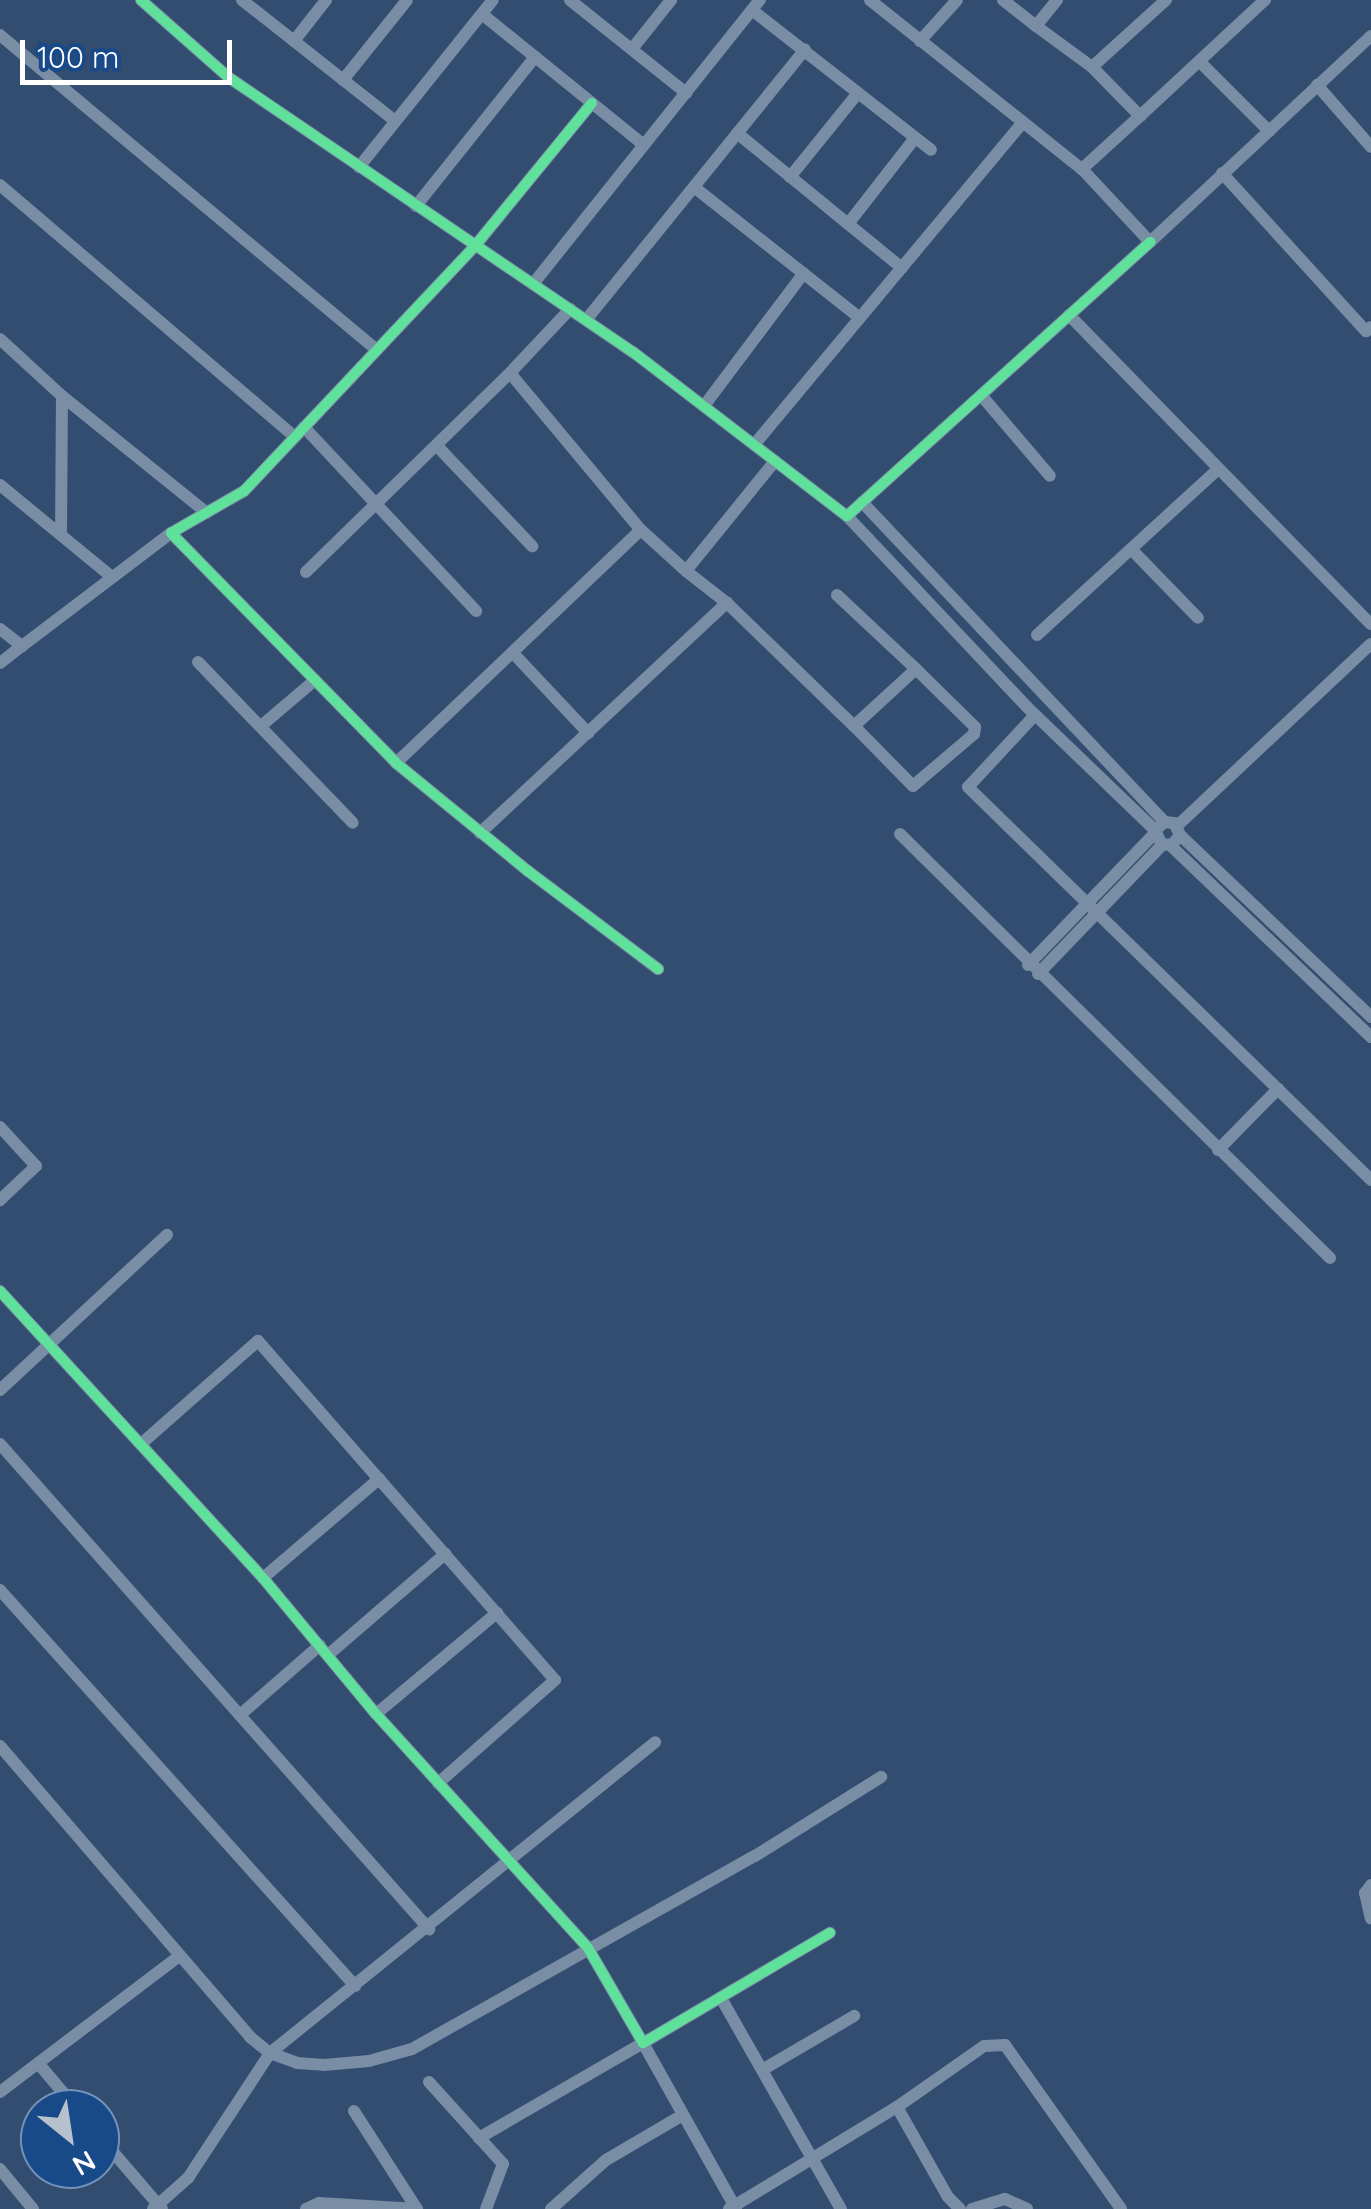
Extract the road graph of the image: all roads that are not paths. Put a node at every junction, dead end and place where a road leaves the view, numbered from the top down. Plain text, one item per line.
1 (242, 0) edge
2 (326, 0) edge
3 (407, 0) edge
4 (493, 0) edge
5 (671, 0) edge
6 (870, 0) edge
7 (956, 0) edge
8 (1004, 0) edge
9 (1057, 0) edge
10 (1166, 0) edge
11 (1266, 0) edge
12 (143, 1) edge
13 (575, 2) edge
14 (756, 5) edge
15 (482, 14) junction
16 (1036, 26) junction
17 (0, 34) edge
18 (1371, 36) edge
19 (294, 41) junction
20 (920, 41) junction
21 (632, 49) junction
22 (804, 50) junction
23 (535, 57) junction
24 (1200, 62) junction
25 (1092, 67) junction
26 (343, 80) junction
27 (1318, 86) junction
28 (686, 92) junction
29 (858, 93) junction
30 (592, 103) junction
31 (1140, 116) junction
32 (395, 122) junction
33 (1022, 123) junction
34 (1269, 131) junction
35 (737, 134) junction
36 (915, 138) junction
37 (644, 146) junction
38 (1371, 147) edge
39 (930, 150) dead end
40 (358, 167) junction
41 (1082, 170) junction
42 (1222, 173) junction
43 (790, 177) junction
44 (0, 185) edge
45 (694, 186) junction
46 (416, 206) junction
47 (848, 224) junction
48 (1150, 242) junction
49 (475, 246) junction
50 (902, 268) junction
51 (804, 273) junction
52 (533, 284) junction
53 (570, 309) junction
54 (1069, 314) junction
55 (860, 318) junction
56 (586, 320) junction
57 (1369, 331) edge
58 (0, 340) edge
59 (377, 350) junction
60 (510, 373) junction
61 (981, 395) junction
62 (62, 396) junction
63 (704, 406) junction
64 (300, 432) junction
65 (754, 445) junction
66 (438, 447) junction
67 (775, 461) junction
68 (1218, 469) junction
69 (1050, 476) dead end
70 (0, 485) edge
71 (862, 502) junction
72 (377, 503) junction
73 (207, 512) junction
74 (846, 516) junction
75 (641, 530) junction
76 (170, 533) junction
77 (61, 535) junction
78 (532, 546) dead end
79 (1131, 549) junction
80 (686, 571) junction
81 (306, 572) dead end
82 (112, 577) junction
83 (837, 595) dead end
84 (727, 602) junction
85 (476, 611) dead end
86 (1198, 618) dead end
87 (1371, 624) edge
88 (0, 629) edge
89 (1037, 635) dead end
90 (1371, 644) edge
91 (22, 646) junction
92 (513, 653) junction
93 (198, 662) dead end
94 (0, 663) edge
95 (916, 669) junction
96 (315, 680) junction
97 (1035, 714) junction
98 (261, 726) junction
99 (854, 726) junction
100 (588, 733) junction
101 (396, 763) junction
102 (353, 823) dead end
103 (480, 833) junction
104 (900, 834) dead end
105 (1166, 834) junction
106 (1091, 909) junction
107 (658, 969) dead end
108 (1033, 969) junction
109 (1322, 970) junction
110 (1310, 983) junction
111 (1371, 1017) edge
112 (1371, 1038) edge
113 (1278, 1089) junction
114 (0, 1127) edge
115 (1218, 1150) junction
116 (1371, 1180) edge
117 (0, 1200) edge
118 (166, 1235) dead end
119 (1330, 1258) dead end
120 (0, 1290) edge
121 (51, 1344) junction
122 (0, 1390) edge
123 (0, 1444) edge
124 (141, 1444) junction
125 (379, 1479) junction
126 (445, 1554) junction
127 (263, 1578) junction
128 (0, 1590) edge
129 (497, 1613) junction
130 (324, 1650) junction
131 (376, 1714) junction
132 (240, 1715) junction
133 (656, 1742) dead end
134 (0, 1746) edge
135 (881, 1777) dead end
136 (438, 1783) junction
137 (510, 1862) junction
138 (1371, 1886) edge
139 (1371, 1918) edge
140 (429, 1929) junction
141 (830, 1933) dead end
142 (588, 1948) junction
143 (178, 1957) junction
144 (356, 1986) junction
145 (721, 1998) junction
146 (854, 2016) dead end
147 (643, 2043) junction
148 (270, 2053) junction
149 (38, 2063) junction
150 (762, 2070) junction
151 (429, 2082) dead end
152 (59, 2089) edge
153 (0, 2092) edge
154 (897, 2107) junction
155 (354, 2110) dead end
156 (681, 2116) junction
157 (479, 2138) junction
158 (814, 2156) junction
159 (120, 2162) edge
160 (0, 2169) edge
161 (157, 2208) edge
162 (733, 2208) edge
163 (33, 2209) edge
164 (306, 2209) edge
165 (417, 2209) edge
166 (486, 2209) edge
167 (551, 2209) edge
168 (842, 2209) edge
169 (960, 2209) edge
170 (972, 2209) edge
171 (1027, 2209) edge
172 (1121, 2209) edge

1 - 19 street
2 - 19 street
3 - 26 street
4 - 15 street
5 - 21 street
6 - 20 street
7 - 20 street
8 - 16 street
9 - 16 street
10 - 25 street
11 - 24 street
12 - 40 street
13 - 21 street
14 - 22 street
14 - 28 street
15 - 23 street
15 - 32 street
16 - 25 street
17 - 59 street
18 - 27 street
19 - 26 street
20 - 33 street
21 - 28 street
22 - 29 street
22 - 35 street
23 - 30 street
23 - 46 street
24 - 31 street
24 - 34 street
25 - 31 street
26 - 32 street
27 - 34 street
27 - 38 street
28 - 37 street
29 - 36 street
29 - 43 street
30 - 37 street
30 - 49 street
31 - 41 street
32 - 40 street
33 - 41 street
33 - 50 street
34 - 42 street
35 - 43 street
35 - 45 street
36 - 39 street
36 - 47 street
37 - 52 street
40 - 46 street
41 - 48 street
42 - 48 street
42 - 57 street
43 - 47 street
44 - 64 street
45 - 51 street
45 - 56 street
46 - 49 street
47 - 50 street
48 - 54 street
49 - 52 street
49 - 59 street
50 - 55 street
51 - 55 street
51 - 63 street
52 - 53 street
53 - 56 street
53 - 60 street
54 - 61 street
54 - 68 street
55 - 65 street
56 - 63 street
58 - 62 street
59 - 64 street
60 - 66 street
60 - 75 street
61 - 69 street
61 - 71 street
62 - 73 street
62 - 77 street
63 - 65 street
64 - 72 street
64 - 73 street
65 - 67 street
66 - 72 street
66 - 78 street
67 - 74 street
67 - 80 street
68 - 79 street
68 - 87 street
70 - 77 street
71 - 74 street
71 - 105 street
72 - 81 street
72 - 85 street
73 - 76 street
74 - 97 street
75 - 80 street
75 - 92 street
76 - 82 street
76 - 96 street
77 - 82 street
79 - 86 street
79 - 89 street
80 - 84 street
82 - 91 street
83 - 95 street
84 - 99 street
84 - 100 street
88 - 91 street
90 - 105 street
91 - 94 street
92 - 100 street
92 - 101 street
93 - 98 street
95 - 99 street
95 - 99 street
96 - 98 street
96 - 101 street
97 - 105 street
97 - 106 street
98 - 102 street
100 - 103 street
101 - 103 street
103 - 107 street
104 - 108 street
105 - 106 street
105 - 109 street
105 - 110 street
106 - 108 street
106 - 113 street
108 - 115 street
109 - 110 street
109 - 111 street
110 - 112 street
113 - 115 street
113 - 116 street
114 - 117 street
115 - 119 street
118 - 121 street
120 - 121 street
121 - 122 street
121 - 124 street
123 - 132 street
124 - 125 street
124 - 127 street
125 - 126 street
125 - 127 street
126 - 129 street
126 - 130 street
127 - 130 street
128 - 144 street
129 - 131 street
129 - 136 street
130 - 131 street
130 - 132 street
131 - 136 street
132 - 140 street
133 - 137 street
134 - 143 street
135 - 142 street
136 - 137 street
137 - 140 street
137 - 142 street
138 - 139 street
140 - 144 street
141 - 145 street
142 - 147 street
142 - 148 street
143 - 148 street
143 - 149 street
144 - 148 street
145 - 147 street
145 - 150 street
146 - 150 street
147 - 156 street
147 - 157 street
148 - 161 street
149 - 152 street
149 - 153 street
150 - 158 street
151 - 157 street
154 - 158 street
154 - 169 street
154 - 172 street
155 - 165 street
156 - 162 street
156 - 167 street
157 - 166 street
158 - 162 street
158 - 168 street
159 - 161 street
160 - 163 street
164 - 165 street
170 - 171 street

